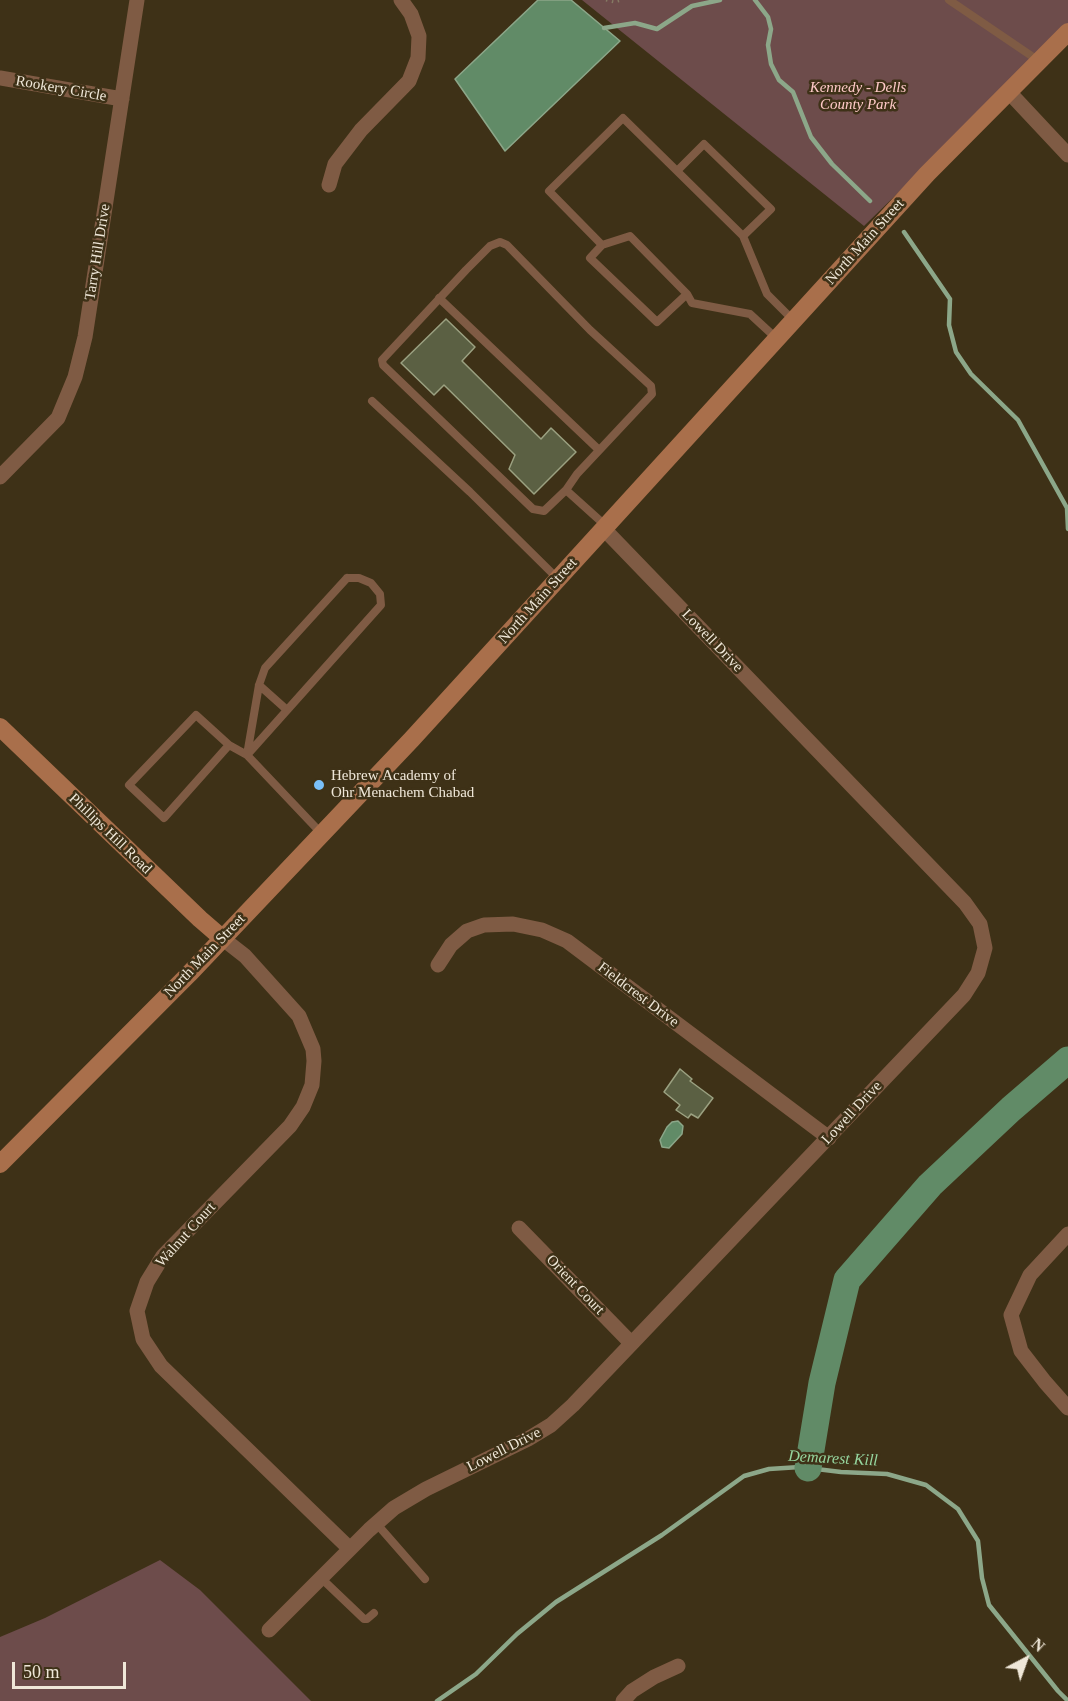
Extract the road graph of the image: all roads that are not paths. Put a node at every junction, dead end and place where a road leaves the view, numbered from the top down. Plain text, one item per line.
1 (137, 0) edge
2 (401, 0) edge
3 (949, 0) edge
4 (1068, 32) edge
5 (1039, 61) junction
6 (0, 78) edge
7 (1008, 91) junction
8 (122, 99) junction
9 (1068, 155) edge
10 (677, 171) junction
11 (329, 185) dead end
12 (743, 236) junction
13 (602, 245) junction
14 (687, 294) junction
15 (439, 298) junction
16 (794, 321) junction
17 (777, 339) junction
18 (372, 401) dead end
19 (599, 450) junction
20 (0, 477) edge
21 (566, 490) junction
22 (606, 528) junction
23 (557, 578) junction
24 (259, 685) junction
25 (287, 710) junction
26 (0, 727) edge
27 (229, 745) junction
28 (247, 755) junction
29 (322, 834) junction
30 (222, 938) junction
31 (438, 964) dead end
32 (829, 1138) junction
33 (0, 1164) edge
34 (519, 1228) dead end
35 (1068, 1234) edge
36 (631, 1343) junction
37 (1068, 1408) edge
38 (376, 1523) junction
39 (350, 1549) junction
40 (321, 1578) junction
41 (425, 1579) dead end
42 (374, 1613) dead end
43 (269, 1630) dead end
44 (678, 1666) dead end
45 (623, 1701) edge

1 - 8 street, Tarry Hill Drive
2 - 11 street
3 - 5 lane
4 - 5 street, North Main Street
5 - 7 street, North Main Street
6 - 8 street, Rookery Circle
7 - 9 street
7 - 16 street, North Main Street
8 - 20 street, Tarry Hill Drive
10 - 12 lane
10 - 12 lane
10 - 13 lane
12 - 16 lane
13 - 14 lane
13 - 14 lane
14 - 17 lane
15 - 19 lane
15 - 19 lane
15 - 21 lane
16 - 17 street, North Main Street
17 - 22 street, North Main Street
18 - 23 lane
19 - 21 lane
21 - 22 lane
22 - 23 street, North Main Street
22 - 32 street, Lowell Drive
23 - 29 street, North Main Street
24 - 25 lane
24 - 25 lane
24 - 28 lane
25 - 28 lane
26 - 30 street, Phillips Hill Road
27 - 27 lane
27 - 28 lane
28 - 29 lane
29 - 30 street, North Main Street
30 - 33 street, North Main Street
30 - 39 street, Walnut Court
31 - 32 street, Fieldcrest Drive
32 - 36 street, Lowell Drive
34 - 36 street, Orient Court
35 - 37 street
36 - 38 street, Lowell Drive
38 - 39 street, Lowell Drive
38 - 41 lane
39 - 40 street, Lowell Drive
40 - 42 lane
40 - 43 street, Lowell Drive
44 - 45 street

